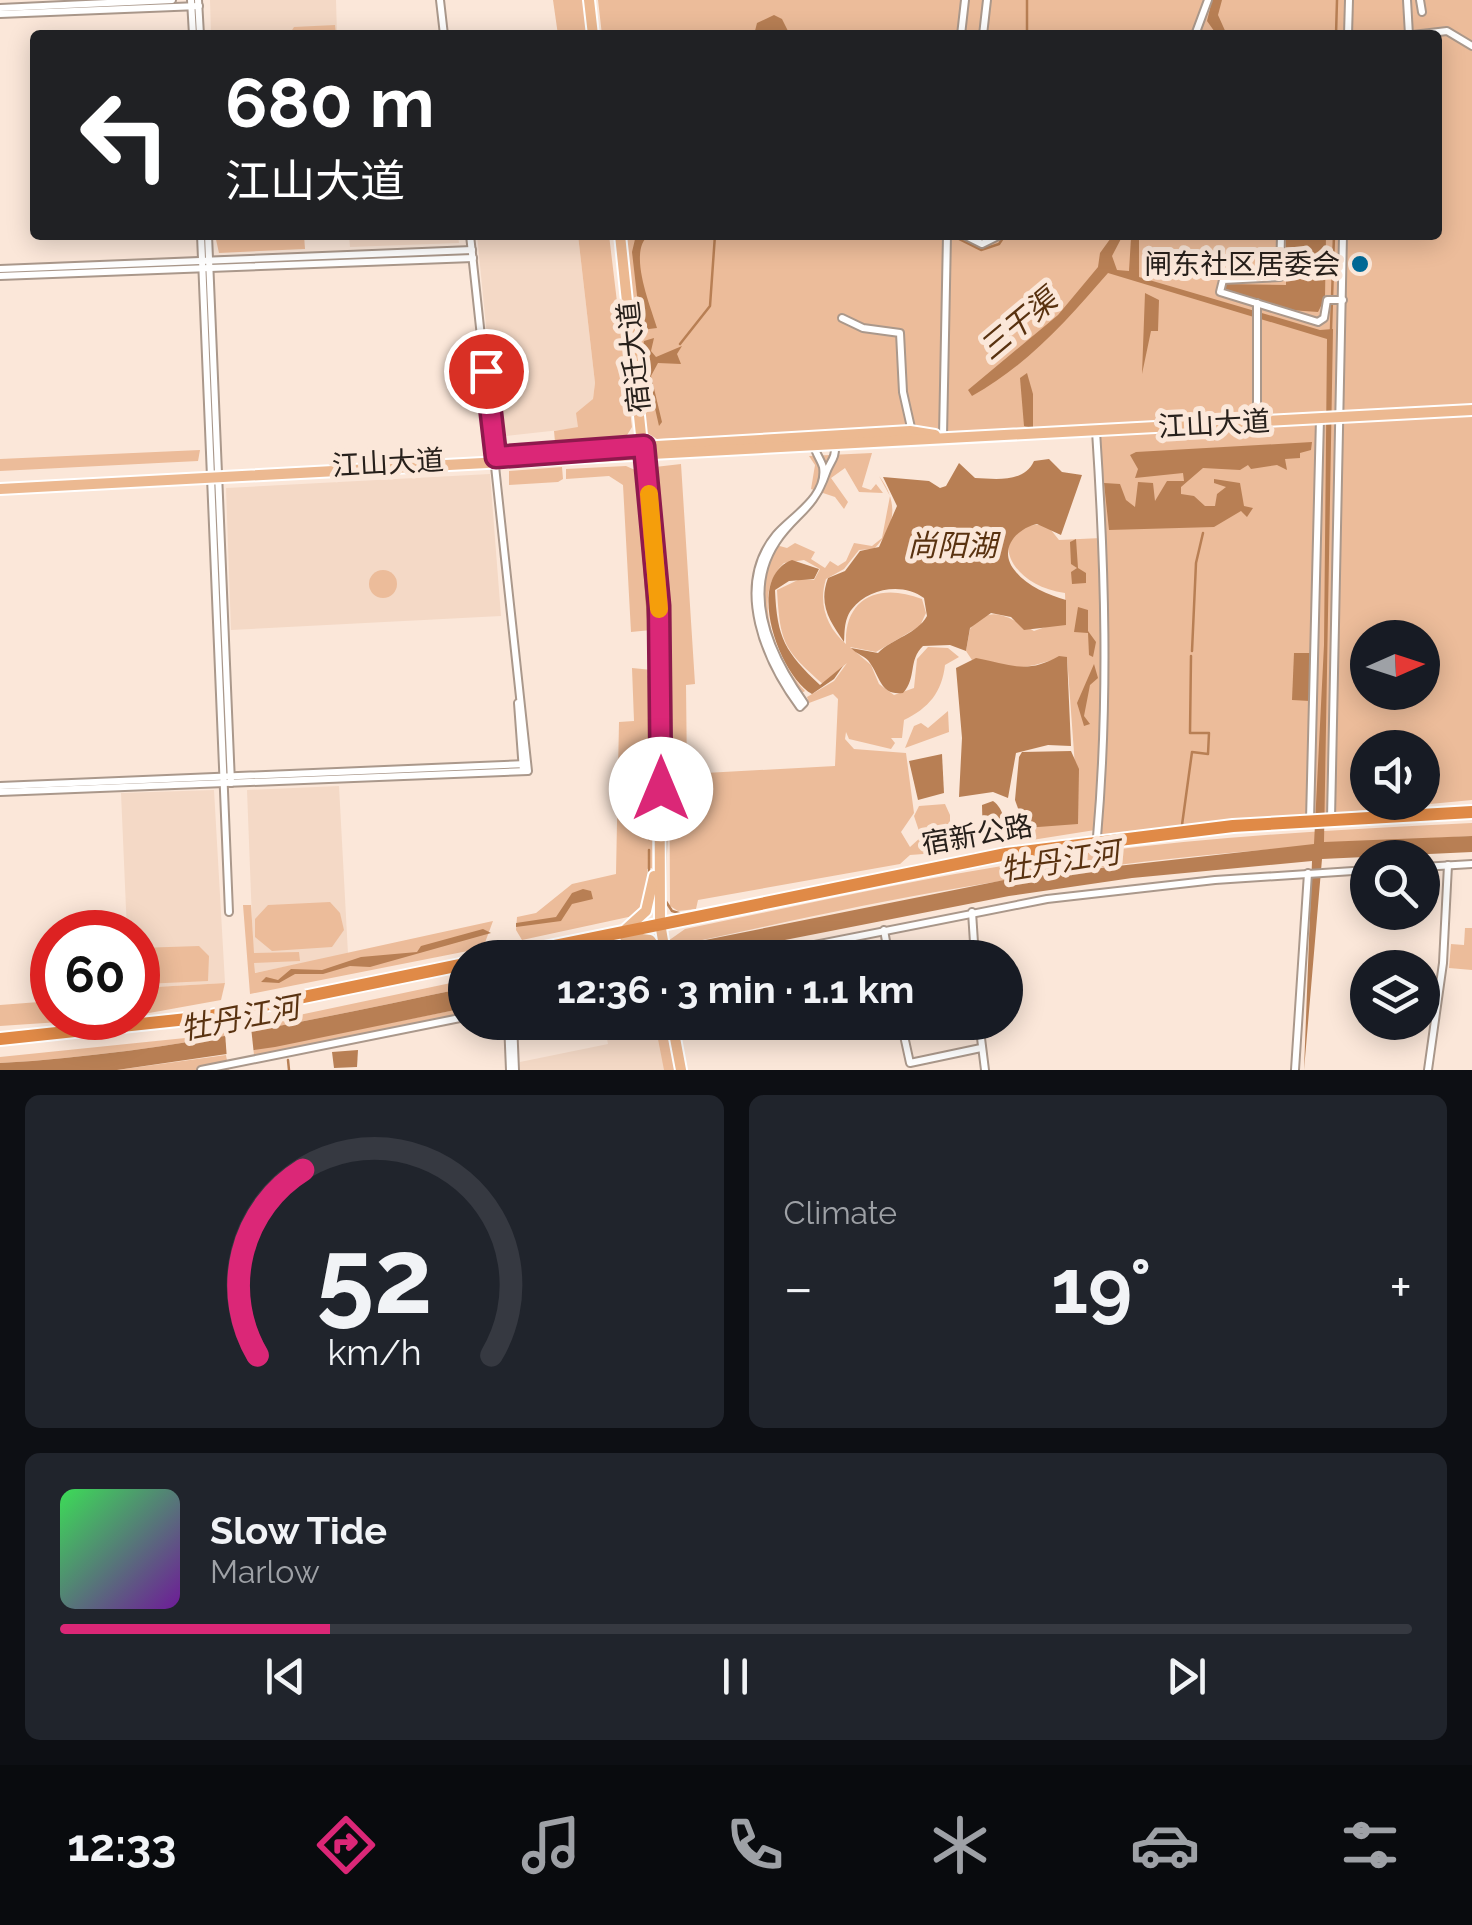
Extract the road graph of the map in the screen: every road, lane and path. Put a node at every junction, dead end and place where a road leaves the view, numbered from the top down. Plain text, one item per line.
1 (172, 0) edge
2 (442, 0) edge
3 (592, 0) edge
4 (966, 0) edge
5 (987, 0) edge
6 (1208, 0) edge
7 (1349, 0) edge
8 (1407, 0) edge
9 (1420, 0) edge
10 (195, 3) edge
11 (0, 11) edge
12 (1422, 12) dead end
13 (196, 30) edge
14 (445, 30) edge
15 (595, 30) edge
16 (962, 30) edge
17 (984, 30) edge
18 (1197, 30) edge
19 (1348, 30) edge
20 (1410, 30) edge
21 (1442, 32) edge
22 (1472, 46) edge
23 (204, 240) edge
24 (470, 240) edge
25 (620, 240) edge
26 (946, 240) edge
27 (1281, 240) edge
28 (1343, 240) edge
29 (471, 254) junction
30 (206, 265) junction
31 (0, 273) edge
32 (1336, 300) junction
33 (1257, 305) junction
34 (842, 318) dead end
35 (1472, 410) edge
36 (1340, 417) junction
37 (1321, 418) junction
38 (1258, 422) junction
39 (1096, 430) junction
40 (912, 432) junction
41 (949, 437) junction
42 (835, 445) junction
43 (814, 446) junction
44 (642, 450) junction
45 (495, 460) junction
46 (215, 475) junction
47 (0, 486) edge
48 (227, 780) junction
49 (0, 789) edge
50 (1472, 815) edge
51 (1320, 822) junction
52 (1097, 837) dead end
53 (1472, 864) edge
54 (1440, 866) edge
55 (1448, 866) junction
56 (1350, 871) edge
57 (1309, 873) junction
58 (654, 876) junction
59 (660, 897) junction
60 (229, 912) dead end
61 (972, 912) junction
62 (685, 921) junction
63 (884, 930) junction
64 (624, 934) junction
65 (592, 940) edge
66 (599, 940) edge
67 (650, 940) edge
68 (655, 940) edge
69 (660, 940) edge
70 (660, 940) edge
71 (661, 940) edge
72 (662, 940) edge
73 (836, 940) edge
74 (886, 940) edge
75 (974, 940) edge
76 (448, 970) edge
77 (448, 1022) edge
78 (511, 1040) edge
79 (678, 1040) edge
80 (906, 1040) edge
81 (981, 1040) edge
82 (0, 1042) edge
83 (981, 1048) junction
84 (241, 1066) edge
85 (202, 1070) edge
86 (513, 1070) edge
87 (684, 1070) edge
88 (984, 1070) edge
89 (1295, 1070) edge
90 (1428, 1070) edge

1 - 11 street
2 - 14 street
3 - 15 main road
4 - 16 street
5 - 17 street
6 - 18 street
7 - 19 street
8 - 20 street
9 - 12 street
10 - 11 street
10 - 13 street
21 - 22 street
23 - 30 street
24 - 29 street
25 - 44 main road, 宿迁大道
26 - 41 street
27 - 33 street
28 - 32 street
29 - 30 street
29 - 45 street
30 - 31 street
30 - 46 street
32 - 33 street
32 - 36 street
33 - 38 street
34 - 40 street
35 - 36 main road, 江山大道
36 - 37 main road, 江山大道
36 - 51 street
37 - 38 main road, 江山大道
37 - 51 street
38 - 39 main road, 江山大道
39 - 41 main road, 江山大道
39 - 52 street
40 - 41 main road, 江山大道
40 - 44 main road, 江山大道
41 - 42 main road, 江山大道
42 - 43 main road, 江山大道
42 - 43 street
43 - 44 main road, 江山大道
44 - 45 main road, 江山大道
44 - 58 main road, 宿迁大道
44 - 59 main road, 宿迁大道
45 - 46 main road, 江山大道
45 - 48 street
46 - 47 main road, 江山大道
46 - 48 street
48 - 49 street
48 - 60 street
50 - 51 highway, 宿新公路
51 - 62 highway, 宿新公路
53 - 55 street
54 - 55 street
55 - 90 street
56 - 57 street
57 - 61 street
57 - 89 street
58 - 64 main road
58 - 69 main road, 宿迁大道
59 - 62 main road
59 - 70 main road, 宿迁大道
61 - 63 street
61 - 75 street
62 - 71 highway, 宿新公路
62 - 72 main road
63 - 73 street
63 - 74 street
64 - 65 highway
64 - 66 highway
64 - 67 main road
64 - 68 highway, 宿新公路
76 - 82 highway
77 - 84 street
78 - 86 street
79 - 87 main road
80 - 83 street
81 - 83 street
83 - 88 street
84 - 85 street

